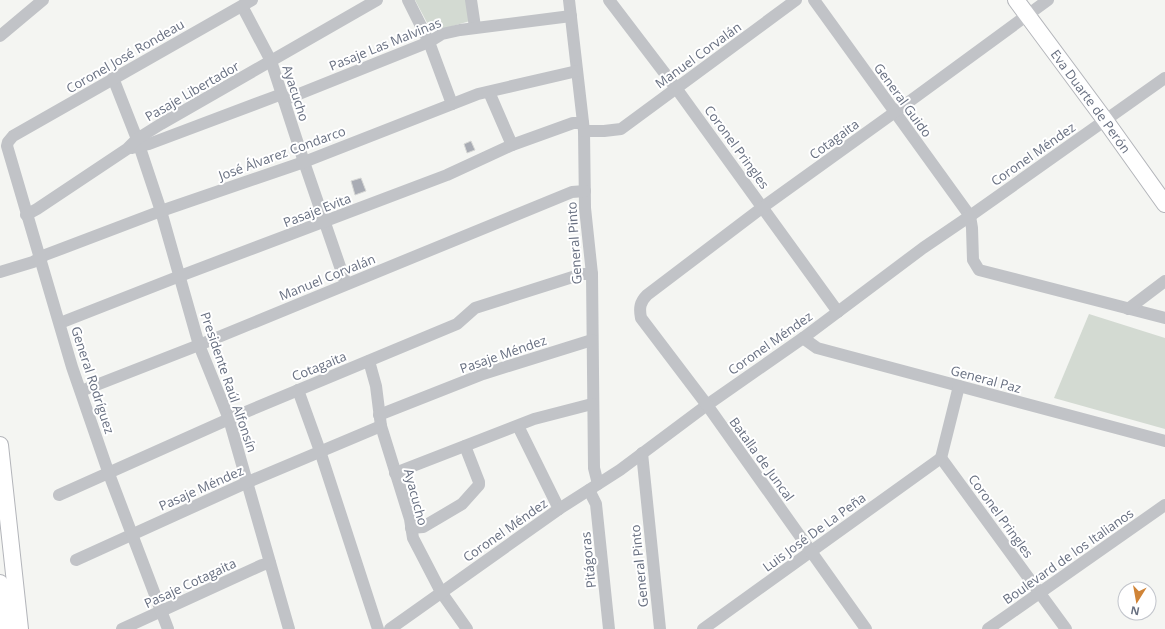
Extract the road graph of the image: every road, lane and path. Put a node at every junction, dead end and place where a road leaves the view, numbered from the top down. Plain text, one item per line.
1 (43, 0) edge
2 (377, 0) edge
3 (408, 0) edge
4 (472, 0) edge
5 (569, 0) edge
6 (609, 0) edge
7 (796, 0) edge
8 (814, 0) edge
9 (1016, 0) edge
10 (1048, 0) edge
11 (247, 3) edge
12 (1027, 15) junction
13 (570, 16) junction
14 (474, 27) junction
15 (0, 36) edge
16 (429, 42) junction
17 (271, 61) junction
18 (577, 71) junction
19 (114, 78) junction
20 (1165, 78) edge
21 (676, 88) junction
22 (489, 92) junction
23 (283, 97) junction
24 (452, 104) junction
25 (895, 112) junction
26 (1105, 120) junction
27 (583, 127) junction
28 (616, 131) joint
29 (13, 136) joint
30 (138, 143) junction
31 (512, 145) junction
32 (304, 162) junction
33 (585, 191) junction
34 (1165, 204) edge
35 (763, 207) junction
36 (161, 211) junction
37 (26, 214) junction
38 (970, 216) junction
39 (325, 222) junction
40 (39, 258) junction
41 (0, 272) edge
42 (592, 274) junction
43 (180, 276) junction
44 (1165, 281) edge
45 (346, 284) junction
46 (641, 304) joint
47 (1128, 309) junction
48 (838, 312) junction
49 (1165, 318) edge
50 (60, 323) junction
51 (803, 338) junction
52 (592, 340) junction
53 (199, 345) junction
54 (368, 361) junction
55 (959, 386) junction
56 (298, 390) junction
57 (81, 391) junction
58 (592, 404) junction
59 (707, 405) junction
60 (229, 419) junction
61 (380, 421) junction
62 (518, 426) junction
63 (1165, 441) edge
64 (0, 445) edge
65 (465, 446) junction
66 (320, 451) junction
67 (642, 453) junction
68 (941, 458) junction
69 (395, 473) junction
70 (109, 474) junction
71 (248, 482) junction
72 (593, 487) junction
73 (59, 495) dead end
74 (1165, 505) edge
75 (559, 509) junction
76 (411, 528) junction
77 (131, 535) junction
78 (811, 551) junction
79 (76, 560) dead end
80 (270, 563) junction
81 (0, 584) edge
82 (441, 592) junction
83 (1040, 592) junction
84 (161, 612) junction
85 (659, 624) edge
86 (5, 629) edge
87 (20, 629) edge
88 (122, 629) edge
89 (168, 629) edge
90 (289, 629) edge
91 (378, 629) edge
92 (390, 629) edge
93 (467, 629) edge
94 (609, 629) edge
95 (667, 629) edge
96 (703, 629) edge
97 (866, 629) edge
98 (988, 629) edge
99 (1066, 629) edge

1 - 15 street
2 - 17 street, Pasaje Libertador
3 - 16 street
4 - 14 street
5 - 13 street, General Pinto
6 - 21 street, Coronel Pringles
7 - 21 street, Manuel Corvalán
8 - 25 street, General Guido
9 - 12 main road, Eva Duarte de Perón
10 - 12 street, Cotagaita
11 - 17 street, Ayacucho
11 - 19 street, Coronel José Rondeau
12 - 25 street, Cotagaita
12 - 26 main road, Eva Duarte de Perón
13 - 14 street, Pasaje Las Malvinas
13 - 18 street, General Pinto
14 - 16 street, Pasaje Las Malvinas
16 - 23 street, Pasaje Las Malvinas
16 - 24 street
17 - 23 street, Ayacucho
17 - 30 street, Pasaje Libertador
18 - 22 street, José Álvarez Condarco
18 - 27 street, General Pinto
19 - 29 street, Coronel José Rondeau
19 - 30 street, Presidente Raúl Alfonsín
20 - 26 street, Coronel Méndez
21 - 28 street, Manuel Corvalán
21 - 35 street, Coronel Pringles
22 - 24 street, José Álvarez Condarco
22 - 31 street
23 - 30 street, Pasaje Las Malvinas
23 - 32 street, Ayacucho
24 - 32 street, José Álvarez Condarco
25 - 35 street, Cotagaita
25 - 38 street, General Guido
26 - 34 main road, Eva Duarte de Perón
26 - 38 street, Coronel Méndez
27 - 28 street, Pasaje Evita
27 - 31 street, Pasaje Evita
27 - 33 street, General Pinto
29 - 37 street, General Rodríguez
30 - 36 street, Presidente Raúl Alfonsín
30 - 37 street, Pasaje Libertador
31 - 39 street, Pasaje Evita
32 - 36 street, José Álvarez Condarco
32 - 39 street, Ayacucho
33 - 42 street, General Pinto
33 - 45 street, Manuel Corvalán
35 - 46 street, Cotagaita
35 - 48 street, Coronel Pringles
36 - 40 street, José Álvarez Condarco
36 - 43 street, Presidente Raúl Alfonsín
37 - 40 street, General Rodríguez
38 - 47 street
38 - 48 street, Coronel Méndez
39 - 43 street, Pasaje Evita
39 - 45 street, Ayacucho
40 - 41 street, José Álvarez Condarco
40 - 50 street, General Rodríguez
42 - 52 street, General Pinto
42 - 54 street, Cotagaita
43 - 50 street, Pasaje Evita
43 - 53 street, Presidente Raúl Alfonsín
44 - 47 street
45 - 53 street, Manuel Corvalán
46 - 59 street, Batalla de Juncal
47 - 49 street
48 - 51 street, Coronel Méndez
50 - 57 street, General Rodríguez
51 - 55 street, General Paz
51 - 59 street, Coronel Méndez
52 - 58 street, General Pinto
52 - 61 street, Pasaje Méndez
53 - 57 street, Manuel Corvalán
53 - 60 street, Presidente Raúl Alfonsín
54 - 56 street, Cotagaita
54 - 61 street, Ayacucho
55 - 63 street, General Paz
55 - 68 street
56 - 60 street, Cotagaita
56 - 66 street
57 - 70 street, General Rodríguez
58 - 62 street
58 - 72 street, General Pinto
59 - 67 street, Coronel Méndez
59 - 78 street, Batalla de Juncal
60 - 70 street, Cotagaita
60 - 71 street, Presidente Raúl Alfonsín
61 - 66 street, Pasaje Méndez
61 - 69 street, Ayacucho
62 - 65 street
62 - 75 street
64 - 87 main road
65 - 69 street
65 - 76 street
66 - 71 street, Pasaje Méndez
66 - 91 street
67 - 72 street, Coronel Méndez
67 - 85 street, General Pinto
68 - 78 street, Luis José De La Peña
68 - 83 street, Coronel Pringles
69 - 76 street, Ayacucho
70 - 73 street, Cotagaita
70 - 77 street, General Rodríguez
71 - 77 street, Pasaje Méndez
71 - 80 street, Presidente Raúl Alfonsín
72 - 75 street, Coronel Méndez
72 - 94 street, Pitágoras
74 - 83 street, Boulevard de los Italianos
75 - 82 street, Coronel Méndez
76 - 82 street, Ayacucho
77 - 79 street, Pasaje Méndez
77 - 84 street, General Rodríguez
78 - 96 street, Luis José De La Peña
78 - 97 street, Batalla de Juncal
80 - 84 street, Pasaje Cotagaita
80 - 90 street, Presidente Raúl Alfonsín
81 - 86 main road
82 - 92 street, Coronel Méndez
82 - 93 street, Ayacucho
83 - 98 street, Boulevard de los Italianos
83 - 99 street, Coronel Pringles
84 - 88 street, Pasaje Cotagaita
84 - 89 street, General Rodríguez
85 - 95 street

